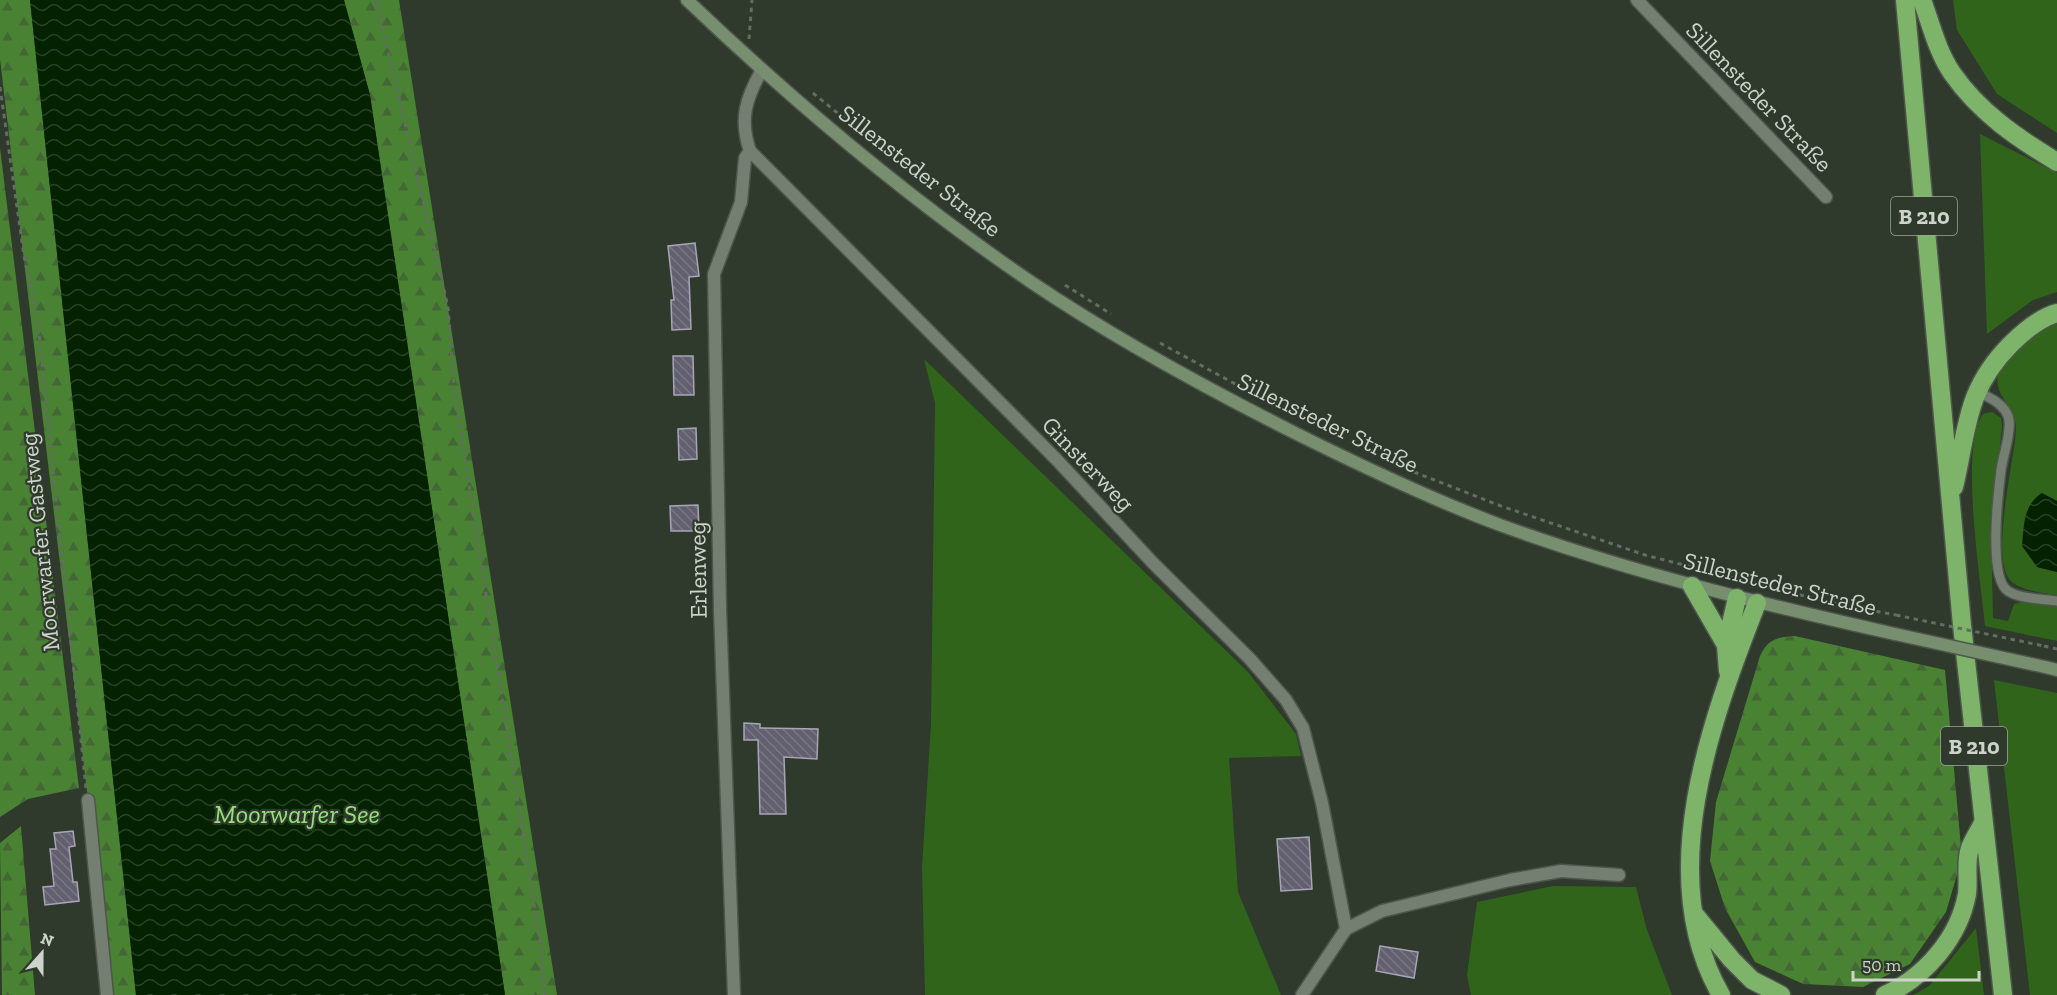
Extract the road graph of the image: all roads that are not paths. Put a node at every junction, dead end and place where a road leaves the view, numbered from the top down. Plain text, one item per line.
1 (687, 0) edge
2 (1637, 0) edge
3 (1905, 0) edge
4 (1922, 0) edge
5 (762, 70) junction
6 (750, 151) junction
7 (2057, 162) edge
8 (1826, 197) dead end
9 (2057, 314) edge
10 (1977, 391) junction
11 (1950, 503) junction
12 (1692, 586) junction
13 (1737, 598) junction
14 (2057, 601) edge
15 (1757, 603) junction
16 (1726, 645) junction
17 (2051, 669) edge
18 (1728, 675) junction
19 (88, 800) road end
20 (1983, 823) junction
21 (1619, 875) dead end
22 (1691, 910) junction
23 (1346, 929) junction
24 (107, 995) edge
25 (734, 995) edge
26 (1302, 995) edge
27 (1721, 995) edge
28 (1781, 995) edge
29 (1885, 995) edge
30 (2003, 995) edge

1 - 5 street, Sillensteder Straße
2 - 8 street, Sillensteder Straße
3 - 11 highway, B 210
4 - 7 highway
5 - 6 street
5 - 12 street, Sillensteder Straße
6 - 23 street, Ginsterweg
6 - 25 street, Erlenweg
9 - 10 highway
10 - 11 highway
10 - 14 lane
11 - 20 highway, B 210
12 - 13 street, Sillensteder Straße
12 - 16 highway
13 - 15 street, Sillensteder Straße
13 - 16 highway
15 - 17 street, Sillensteder Straße, bridge
15 - 18 highway
16 - 18 highway
18 - 22 highway
19 - 24 street
20 - 29 highway
20 - 30 highway, B 210
21 - 23 street
22 - 27 highway
22 - 28 highway
23 - 26 street

